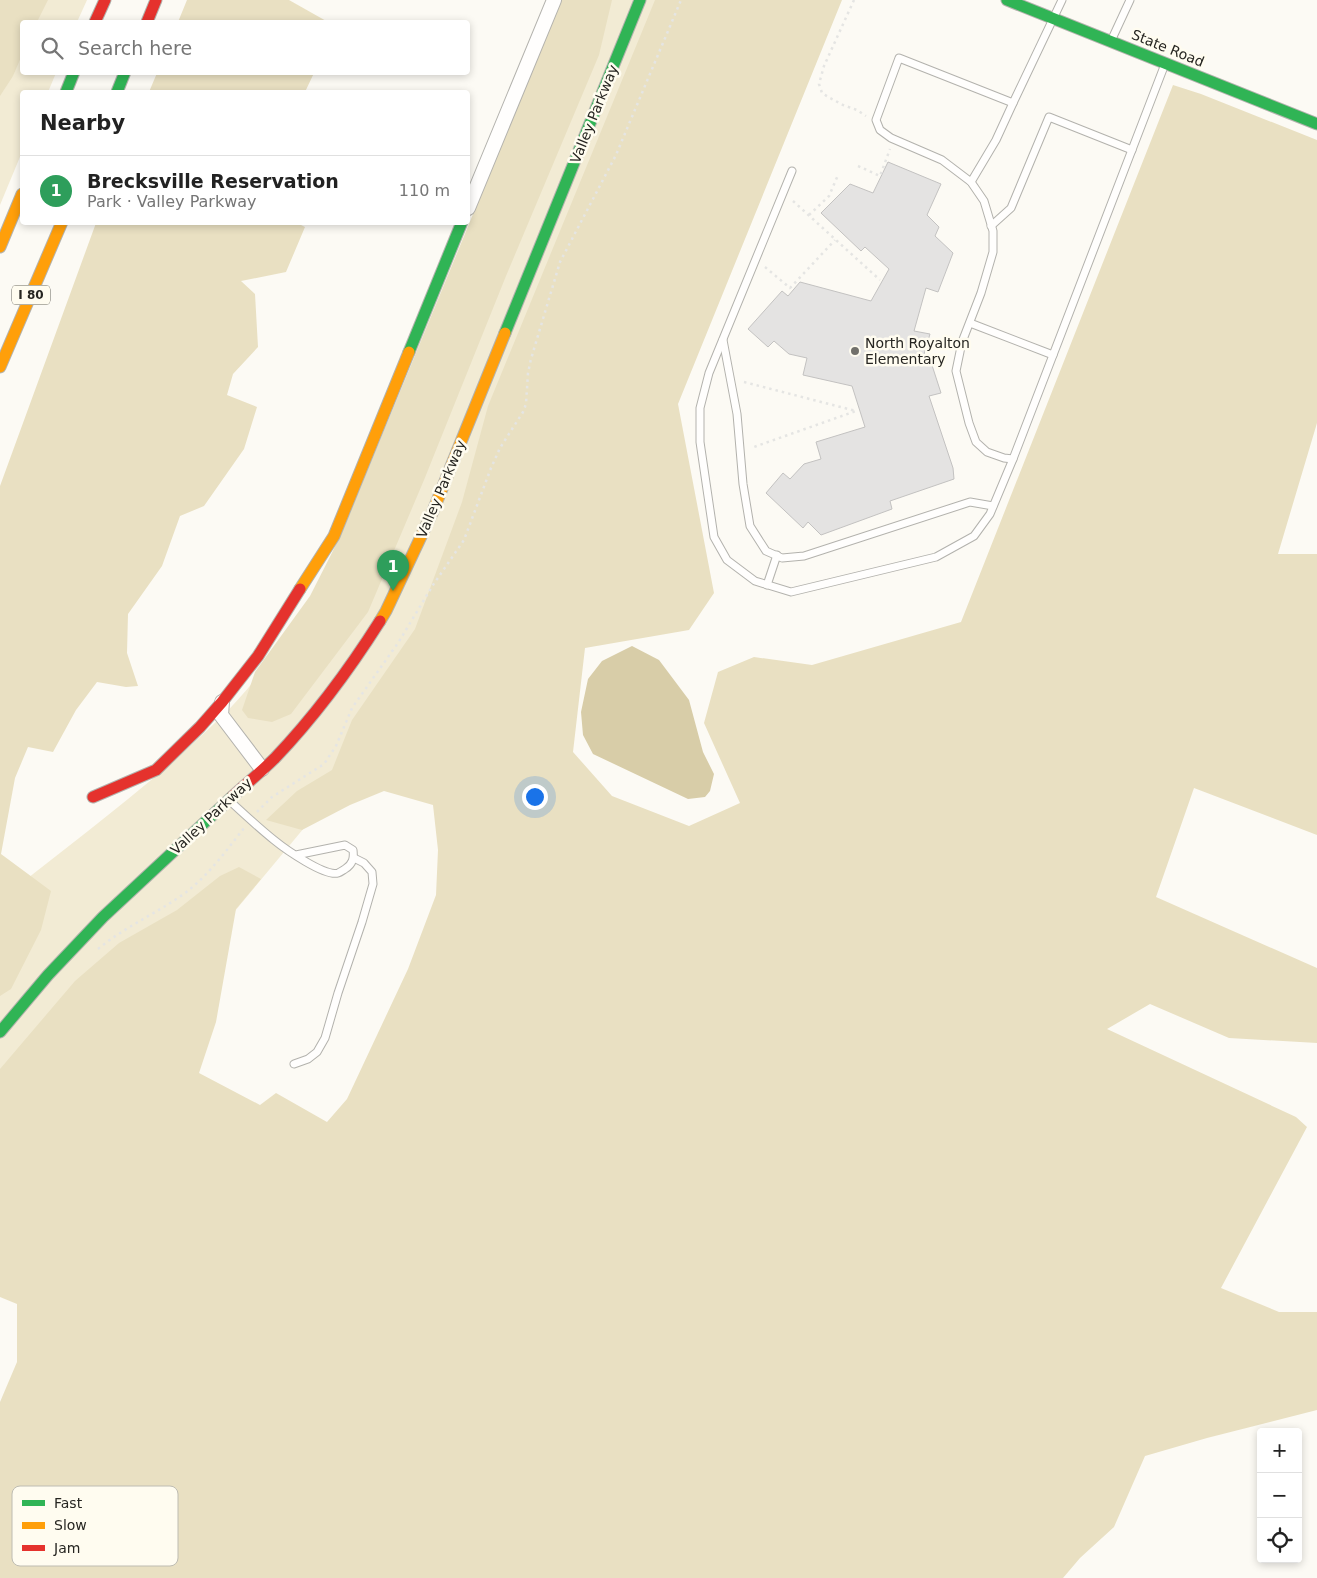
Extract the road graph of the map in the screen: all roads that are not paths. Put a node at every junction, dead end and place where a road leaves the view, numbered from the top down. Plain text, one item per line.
1 (105, 0) edge
2 (156, 0) edge
3 (554, 0) edge
4 (640, 0) edge
5 (1007, 0) edge
6 (1062, 0) edge
7 (1130, 0) edge
8 (1054, 18) junction
9 (96, 20) edge
10 (148, 20) edge
11 (1111, 41) junction
12 (1166, 63) junction
13 (73, 75) edge
14 (124, 75) edge
15 (67, 90) edge
16 (118, 90) edge
17 (1013, 103) junction
18 (1317, 124) edge
19 (1132, 150) junction
20 (792, 171) dead end
21 (971, 182) junction
22 (20, 199) edge
23 (470, 203) edge
24 (61, 225) edge
25 (461, 225) edge
26 (991, 226) junction
27 (0, 247) edge
28 (970, 323) junction
29 (723, 340) junction
30 (1053, 355) junction
31 (0, 367) edge
32 (1013, 459) junction
33 (993, 506) junction
34 (777, 556) junction
35 (767, 585) junction
36 (222, 702) junction
37 (262, 769) junction
38 (93, 797) dead end
39 (229, 800) junction
40 (296, 855) junction
41 (354, 858) junction
42 (0, 1032) edge
43 (294, 1064) dead end

1 - 9 main road
2 - 10 main road
3 - 23 street
4 - 37 main road, Valley Parkway
5 - 8 main road, State Road
6 - 8 lane
7 - 11 lane
8 - 11 main road, State Road
8 - 17 lane
11 - 12 main road, State Road
12 - 18 main road, State Road
12 - 19 lane
13 - 15 main road
14 - 16 main road
17 - 21 lane
17 - 21 lane
19 - 26 lane
19 - 30 lane
20 - 29 lane
21 - 26 lane
22 - 27 main road
24 - 31 main road, I 80
25 - 36 main road
26 - 28 lane
28 - 30 lane
28 - 32 lane
29 - 34 lane
29 - 35 lane
30 - 32 lane
32 - 33 lane
33 - 34 lane
33 - 35 lane
34 - 35 lane
36 - 37 street
36 - 38 main road
37 - 39 main road, Valley Parkway
39 - 40 lane
39 - 42 main road, Valley Parkway
40 - 41 lane
40 - 41 lane
41 - 43 lane

